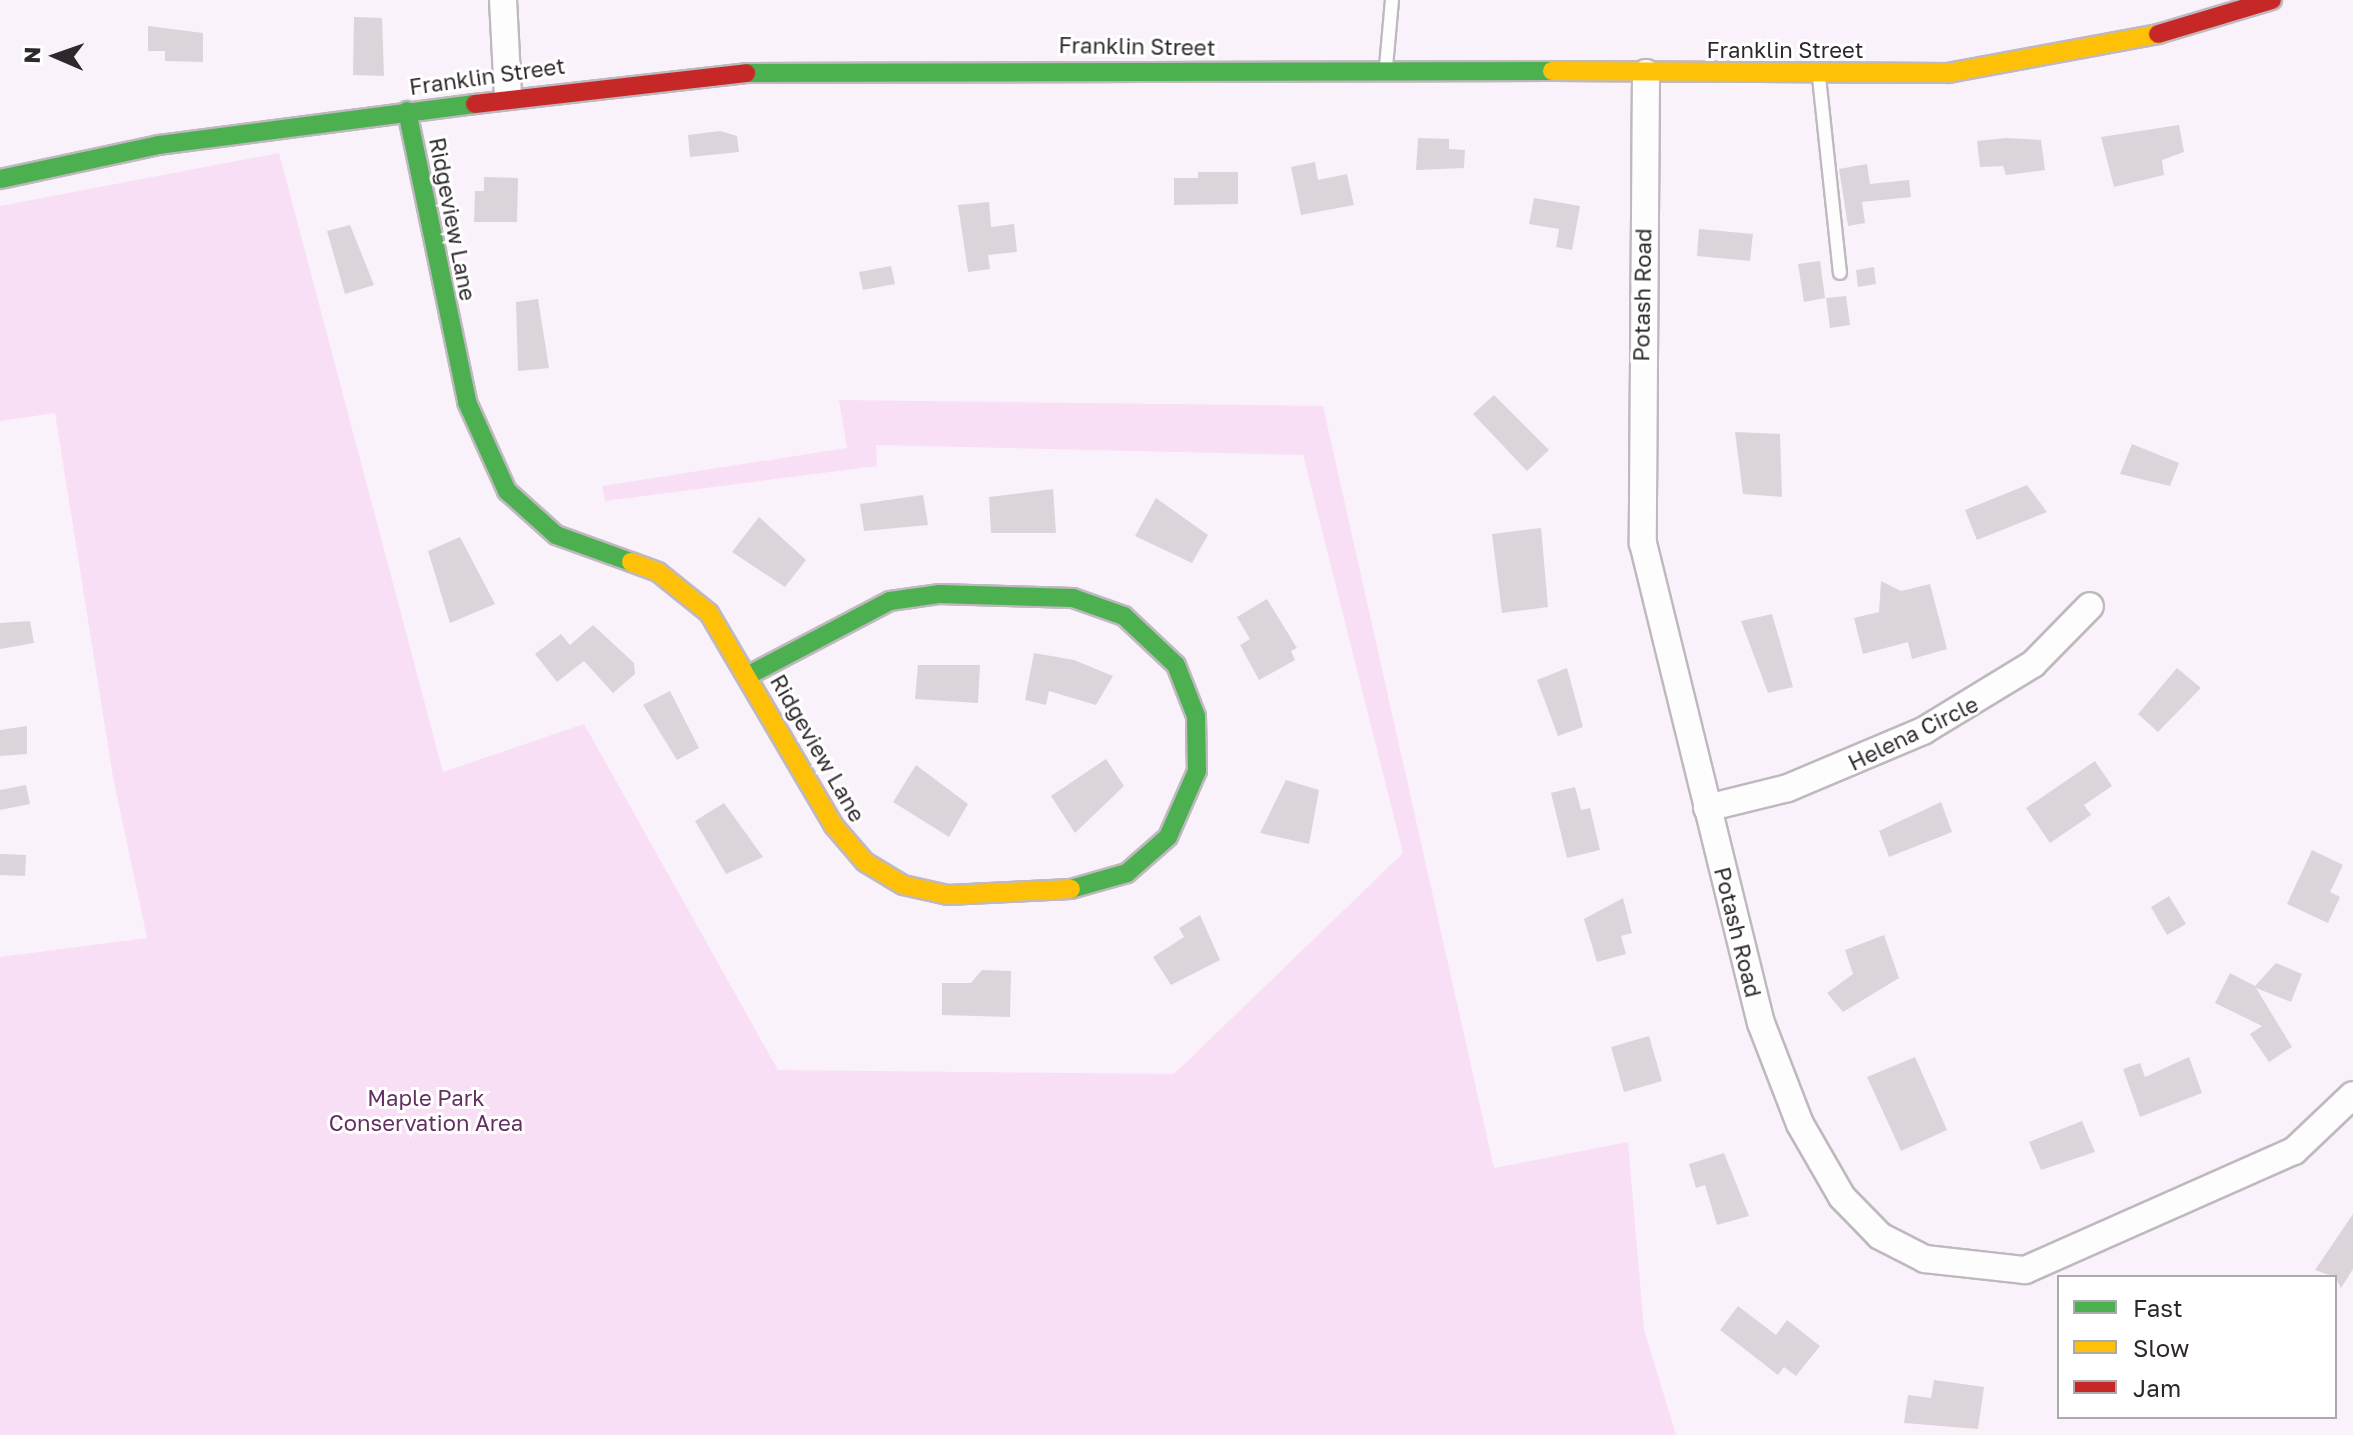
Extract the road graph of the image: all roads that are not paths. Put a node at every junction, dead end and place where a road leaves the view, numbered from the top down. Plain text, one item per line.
1 (503, 0) edge
2 (1392, 0) edge
3 (2272, 0) edge
4 (1646, 73) junction
5 (1386, 74) junction
6 (1819, 75) junction
7 (508, 96) junction
8 (407, 111) junction
9 (0, 179) edge
10 (1840, 273) dead end
11 (2090, 606) dead end
12 (749, 675) junction
13 (1707, 808) junction
14 (2353, 1095) edge

1 - 7 street
2 - 5 lane
3 - 6 street, Franklin Street
4 - 5 street, Franklin Street
4 - 6 street, Franklin Street
4 - 13 street, Potash Road
5 - 7 street, Franklin Street
6 - 10 lane
7 - 8 street, Franklin Street
8 - 9 street, Franklin Street
8 - 12 street, Ridgeview Lane
11 - 13 street, Helena Circle
12 - 12 street, Ridgeview Lane
13 - 14 street, Potash Road

